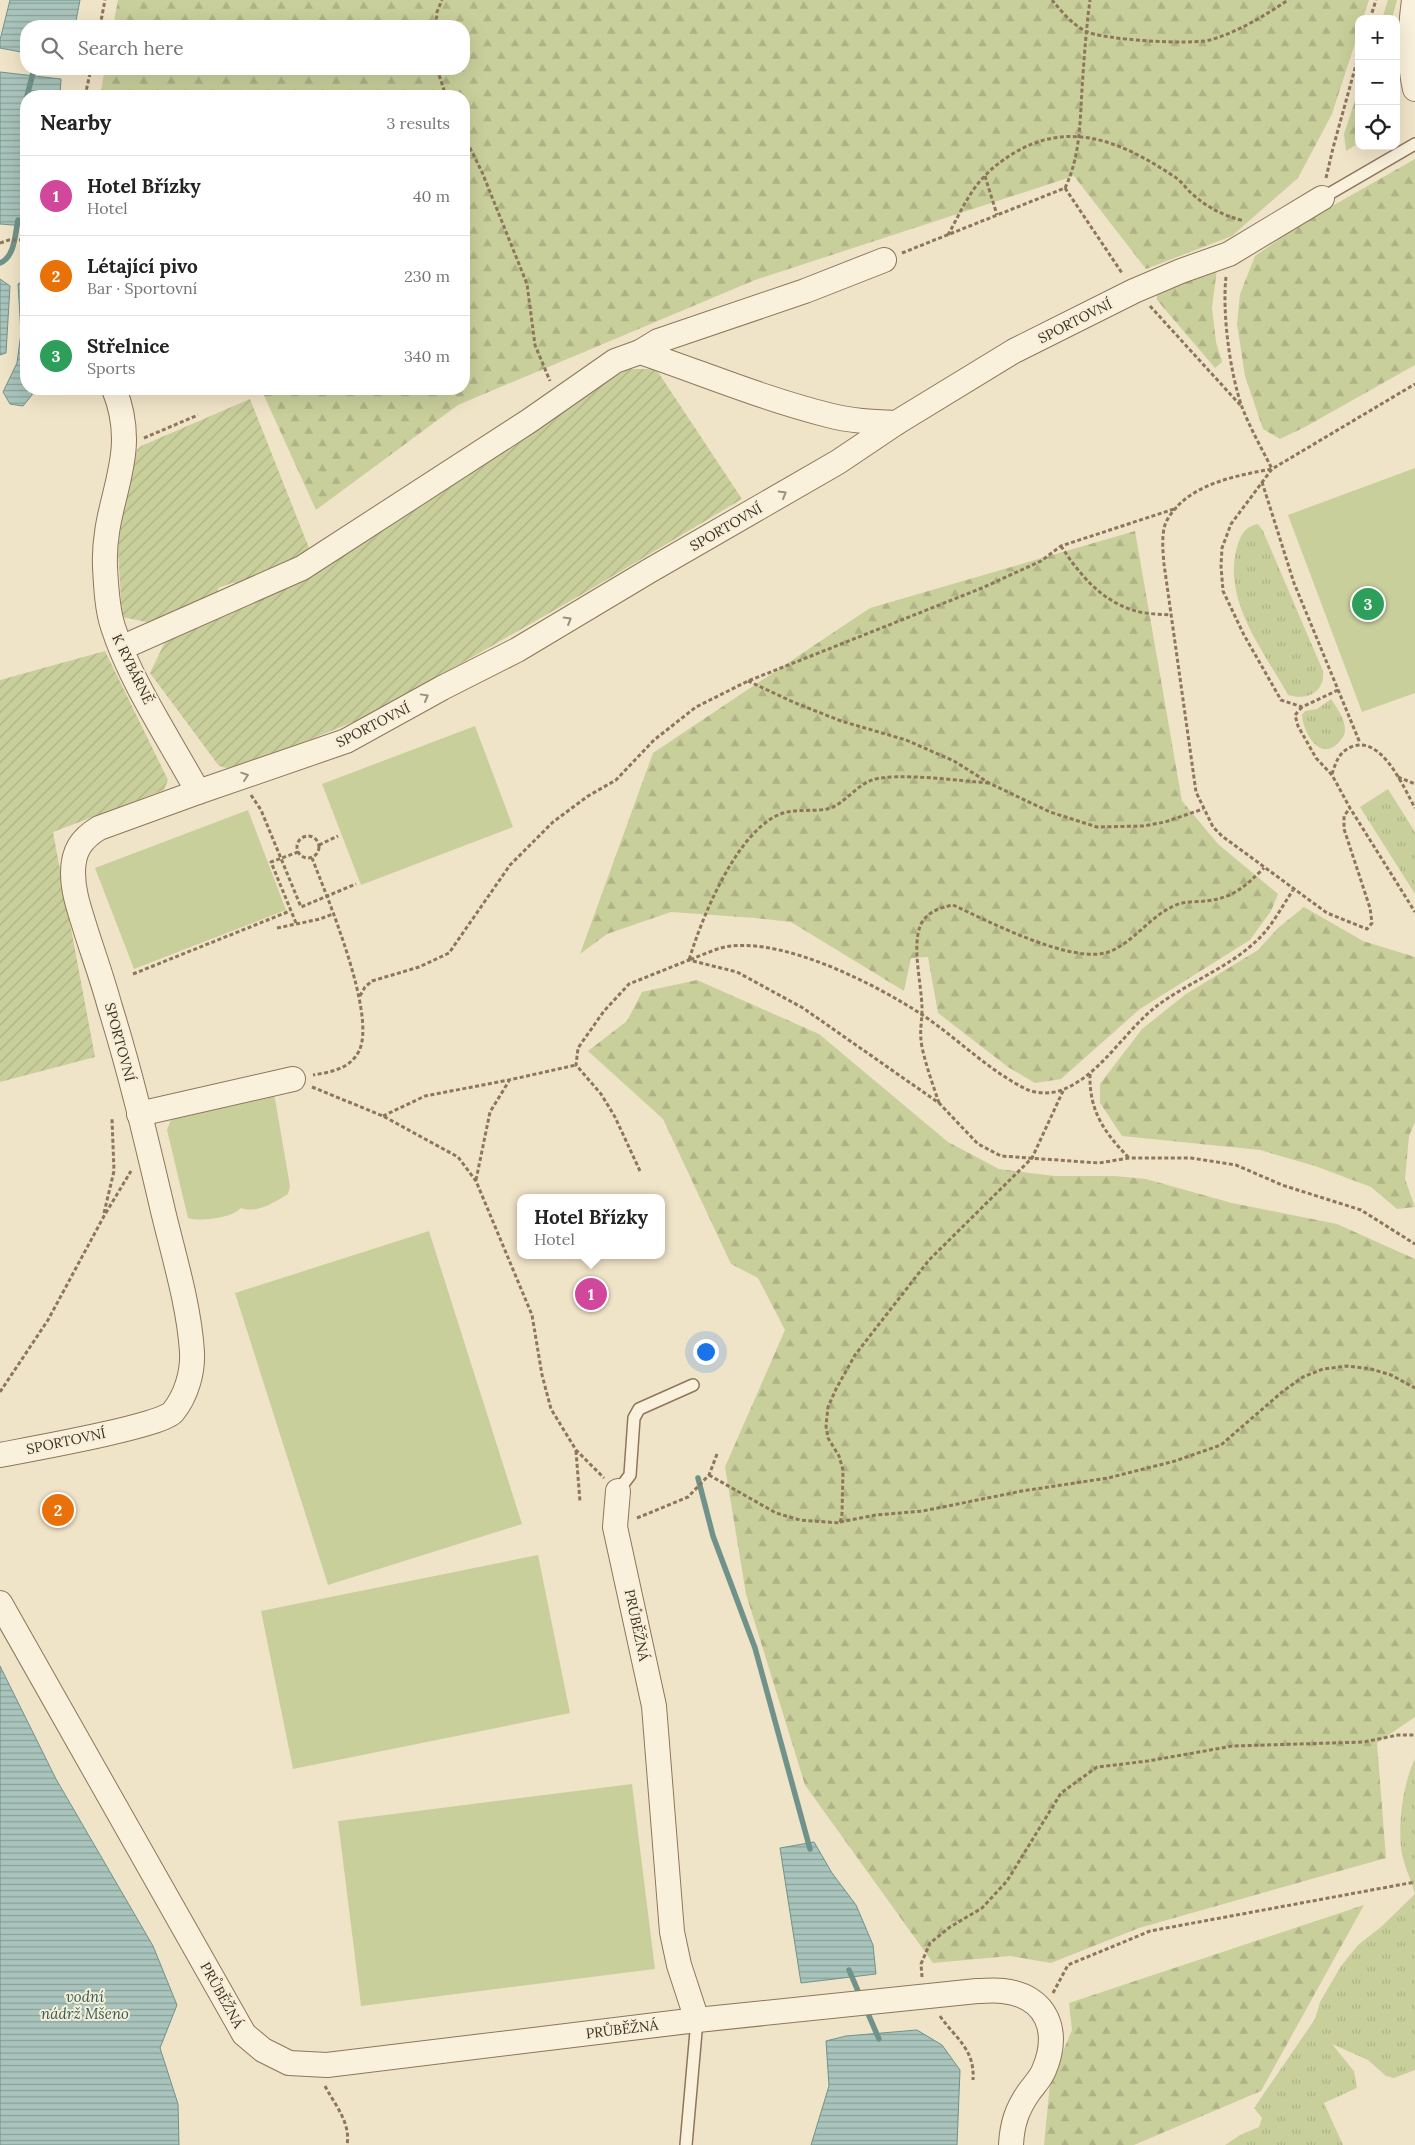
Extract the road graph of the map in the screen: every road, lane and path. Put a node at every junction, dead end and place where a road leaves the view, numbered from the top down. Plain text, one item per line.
1 (105, 0) edge
2 (442, 0) edge
3 (1052, 0) edge
4 (1090, 0) edge
5 (1288, 0) edge
6 (1376, 0) edge
7 (1414, 0) edge
8 (1371, 15) edge
9 (101, 20) edge
10 (436, 20) edge
11 (1086, 32) junction
12 (1357, 60) edge
13 (90, 75) edge
14 (439, 75) edge
15 (1415, 89) edge
16 (86, 90) edge
17 (444, 90) edge
18 (1079, 135) junction
19 (1415, 144) edge
20 (470, 148) edge
21 (985, 176) junction
22 (1065, 188) junction
23 (1322, 198) junction
24 (997, 215) junction
25 (1271, 228) junction
26 (948, 235) junction
27 (20, 240) edge
28 (0, 244) edge
29 (1229, 254) junction
30 (884, 260) joint
31 (1134, 291) junction
32 (640, 352) junction
33 (1415, 384) edge
34 (117, 395) edge
35 (559, 400) junction
36 (1242, 407) junction
37 (198, 415) dead end
38 (896, 423) junction
39 (125, 446) junction
40 (1272, 470) junction
41 (1262, 482) junction
42 (1177, 508) junction
43 (1061, 546) junction
44 (1170, 615) junction
45 (121, 648) junction
46 (748, 681) junction
47 (1338, 690) junction
48 (1302, 707) junction
49 (1360, 743) junction
50 (1332, 774) junction
51 (1398, 777) junction
52 (239, 778) junction
53 (989, 783) junction
54 (1415, 784) edge
55 (198, 792) junction
56 (1350, 808) junction
57 (1415, 808) edge
58 (1203, 809) junction
59 (338, 836) dead end
60 (319, 845) junction
61 (298, 852) junction
62 (280, 858) junction
63 (312, 858) junction
64 (1264, 868) junction
65 (356, 884) dead end
66 (1293, 890) junction
67 (327, 896) junction
68 (290, 911) junction
69 (1415, 912) edge
70 (333, 914) junction
71 (296, 923) junction
72 (277, 928) dead end
73 (689, 960) junction
74 (133, 974) dead end
75 (360, 996) junction
76 (921, 1014) junction
77 (576, 1065) junction
78 (1090, 1073) junction
79 (293, 1079) junction
80 (509, 1080) junction
81 (1063, 1090) junction
82 (939, 1103) junction
83 (140, 1114) junction
84 (383, 1116) junction
85 (112, 1119) dead end
86 (147, 1145) junction
87 (1032, 1158) junction
88 (1129, 1158) junction
89 (640, 1171) dead end
90 (476, 1181) junction
91 (104, 1216) junction
92 (1415, 1244) edge
93 (693, 1385) dead end
94 (1415, 1388) edge
95 (0, 1392) edge
96 (576, 1450) junction
97 (717, 1454) dead end
98 (0, 1455) edge
99 (709, 1475) junction
100 (618, 1491) junction
101 (580, 1502) dead end
102 (840, 1523) junction
103 (615, 1527) junction
104 (0, 1602) edge
105 (1415, 1735) edge
106 (1415, 1882) edge
107 (928, 1996) junction
108 (1043, 2011) junction
109 (697, 2020) junction
110 (312, 2064) junction
111 (973, 2080) dead end
112 (347, 2145) edge
113 (686, 2145) edge
114 (1011, 2145) edge

1 - 9 path
2 - 10 path
3 - 11 path
4 - 11 path
5 - 11 path
6 - 8 path
7 - 15 street
11 - 18 path
12 - 23 path
13 - 16 path
14 - 17 path
18 - 21 path
18 - 22 path
18 - 25 path
19 - 23 lane
20 - 35 path
21 - 24 path
21 - 26 path
22 - 24 path
22 - 31 path
23 - 25 street, SPORTOVNÍ
24 - 26 path
25 - 29 street, SPORTOVNÍ
26 - 30 path
27 - 28 path
29 - 31 street, SPORTOVNÍ
29 - 36 path
30 - 32 street
31 - 36 path
31 - 38 street, SPORTOVNÍ
32 - 35 street
32 - 38 street
33 - 40 path
34 - 39 street, K RYBÁRNĚ
35 - 45 street
36 - 40 path
37 - 39 path
52 -> 38 street, SPORTOVNÍ
39 - 45 street, K RYBÁRNĚ
40 - 41 path
40 - 42 path
41 - 47 path
41 - 48 path
42 - 43 path
42 - 44 path
43 - 44 path
43 - 46 path
44 - 58 path
45 - 55 street, K RYBÁRNĚ
46 - 53 path
46 - 75 path
47 - 48 path
47 - 49 path
48 - 50 path
49 - 50 path
49 - 51 path
50 - 56 path
51 - 54 path
51 - 57 path
52 - 55 street, SPORTOVNÍ
52 - 62 path
53 - 58 path
53 - 73 path
55 - 83 street, SPORTOVNÍ
56 - 66 path
56 - 69 path
58 - 64 path
59 - 60 path
60 - 61 path
60 - 63 path
61 - 62 path
61 - 63 path
62 - 67 path
62 - 68 path
63 - 67 path
64 - 66 path
64 - 76 path
65 - 67 path
66 - 78 path
67 - 70 path
68 - 71 path
68 - 74 path
70 - 71 path
70 - 75 path
71 - 72 path
73 - 76 path
73 - 77 path
73 - 82 path
75 - 79 path
76 - 81 path
76 - 82 path
77 - 80 path
77 - 89 path
78 - 81 path
78 - 88 path
79 - 83 street
79 - 84 path
80 - 84 path
80 - 90 path
81 - 87 path
82 - 87 path
83 - 86 street, SPORTOVNÍ
84 - 90 path
85 - 91 path
86 - 91 path
86 - 98 street, SPORTOVNÍ
87 - 88 path
87 - 102 path
88 - 92 path
90 - 96 path
91 - 95 path
93 - 100 lane
94 - 102 path
96 - 100 path
96 - 101 path
97 - 99 path
99 - 102 path
99 - 103 path
100 - 103 street, PRŮBĚŽNÁ
103 - 109 street, PRŮBĚŽNÁ
104 - 110 street, PRŮBĚŽNÁ
105 - 107 path
106 - 108 path
107 - 108 street, PRŮBĚŽNÁ
107 - 109 street, PRŮBĚŽNÁ
107 - 111 path
108 - 114 street
109 - 110 street, PRŮBĚŽNÁ
109 - 113 lane
110 - 112 path

